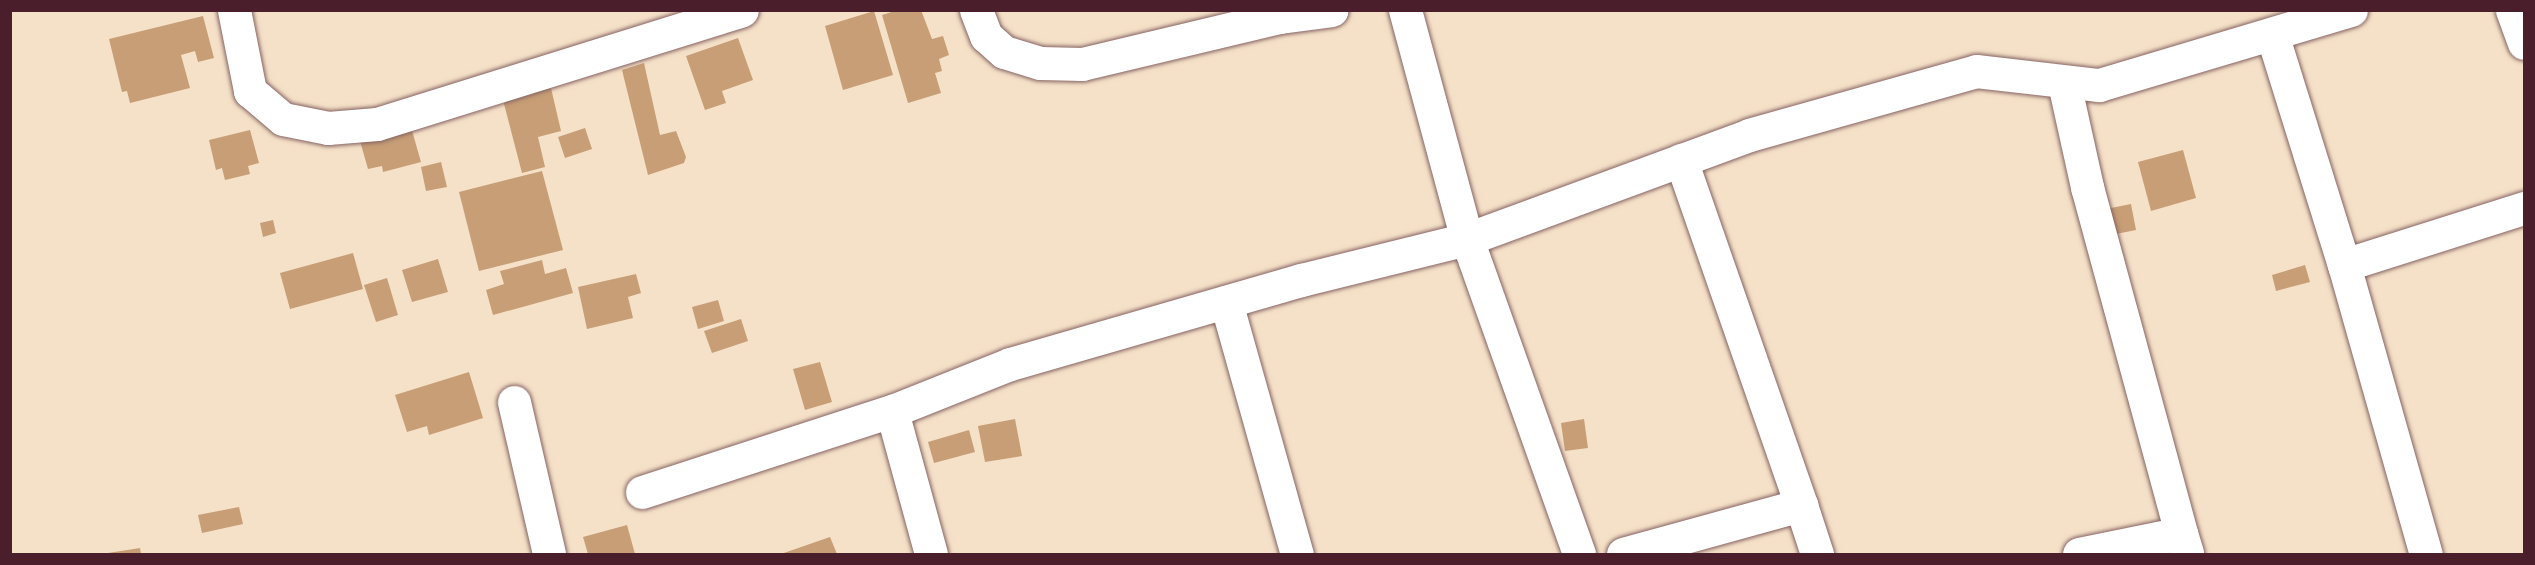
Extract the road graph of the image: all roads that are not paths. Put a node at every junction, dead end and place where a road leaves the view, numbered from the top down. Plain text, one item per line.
1 (234, 10) edge
2 (742, 10) edge
3 (976, 10) edge
4 (1332, 10) edge
5 (1405, 10) edge
6 (2350, 10) edge
7 (2512, 10) edge
8 (1279, 14) edge
9 (2272, 34) junction
10 (2524, 44) edge
11 (2064, 83) junction
12 (1681, 160) junction
13 (2524, 208) edge
14 (1467, 239) junction
15 (2344, 265) junction
16 (1226, 302) junction
17 (514, 402) dead end
18 (892, 411) junction
19 (642, 492) dead end
20 (1800, 505) junction
21 (2184, 544) edge
22 (549, 555) edge
23 (931, 555) edge
24 (1297, 555) edge
25 (1579, 555) edge
26 (1623, 555) edge
27 (1817, 555) edge
28 (2079, 555) edge
29 (2426, 555) edge

1 - 2 street
3 - 8 street
4 - 8 street
5 - 14 street
6 - 9 street
7 - 10 street
9 - 11 street
9 - 15 street
11 - 12 street
11 - 21 street
12 - 14 street
12 - 20 street
13 - 15 street
14 - 16 street
14 - 25 street
15 - 29 street
16 - 18 street
16 - 24 street
17 - 22 street
18 - 19 street
18 - 23 street
20 - 26 street
20 - 27 street
21 - 28 street

